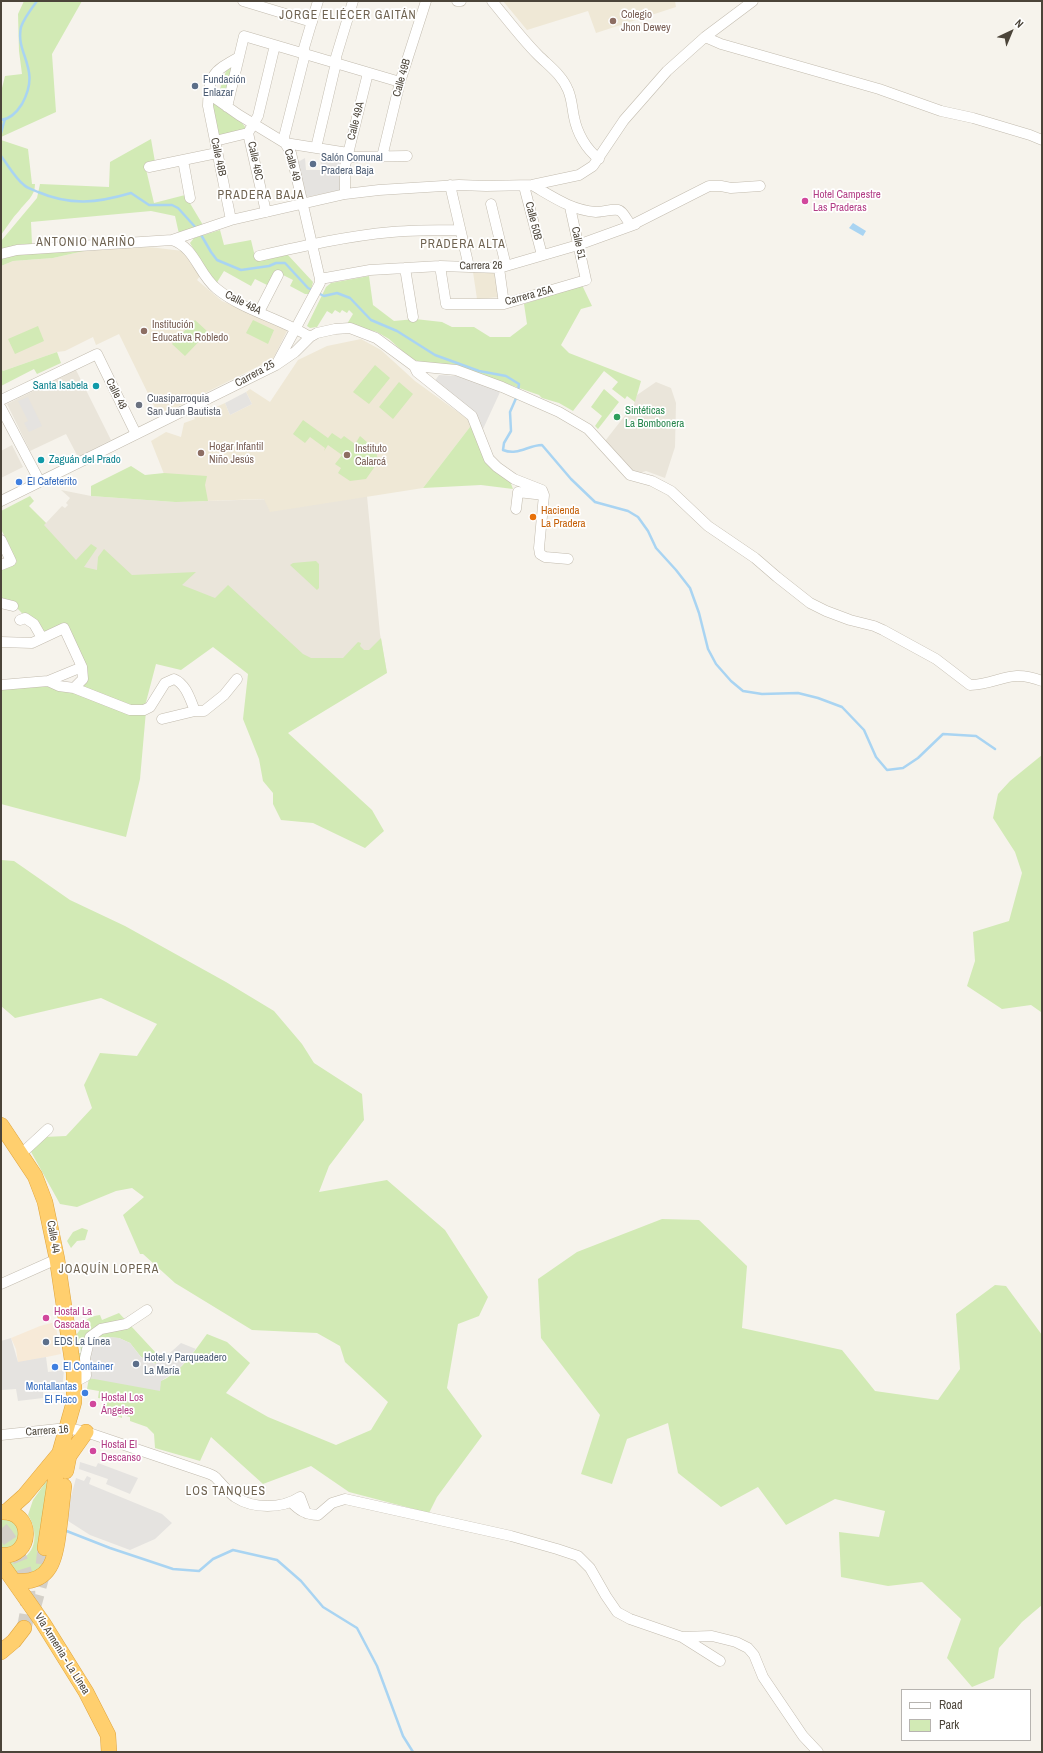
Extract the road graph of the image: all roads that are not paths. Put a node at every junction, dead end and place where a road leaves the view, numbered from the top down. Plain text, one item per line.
1 (243, 1) edge
2 (318, 1) edge
3 (353, 1) edge
4 (426, 1) edge
5 (456, 1) edge
6 (461, 1) edge
7 (492, 1) edge
8 (752, 1) edge
9 (312, 22) junction
10 (705, 37) junction
11 (275, 45) junction
12 (305, 54) junction
13 (239, 57) junction
14 (336, 63) junction
15 (368, 73) junction
16 (400, 82) junction
17 (210, 94) junction
18 (227, 107) junction
19 (254, 124) junction
20 (248, 133) junction
21 (1042, 140) edge
22 (215, 141) junction
23 (285, 143) junction
24 (316, 148) junction
25 (217, 153) junction
26 (348, 155) junction
27 (407, 156) dead end
28 (382, 157) junction
29 (599, 159) junction
30 (183, 160) junction
31 (149, 167) dead end
32 (450, 185) junction
33 (528, 186) junction
34 (760, 186) dead end
35 (345, 194) junction
36 (190, 198) dead end
37 (302, 204) junction
38 (490, 204) dead end
39 (570, 207) junction
40 (266, 212) junction
41 (232, 220) junction
42 (636, 224) junction
43 (460, 230) junction
44 (172, 240) junction
45 (311, 244) junction
46 (578, 245) junction
47 (1, 254) edge
48 (542, 255) junction
49 (259, 256) dead end
50 (440, 266) junction
51 (469, 267) junction
52 (502, 267) junction
53 (405, 268) junction
54 (278, 275) dead end
55 (586, 280) joint
56 (320, 283) junction
57 (504, 304) junction
58 (259, 312) junction
59 (412, 316) dead end
60 (296, 328) junction
61 (310, 337) junction
62 (276, 365) junction
63 (414, 366) junction
64 (1, 400) edge
65 (1, 408) edge
66 (136, 434) junction
67 (40, 482) junction
68 (544, 495) junction
69 (1, 501) edge
70 (516, 509) dead end
71 (1, 540) edge
72 (568, 559) dead end
73 (1, 565) edge
74 (1, 603) edge
75 (13, 606) dead end
76 (20, 620) dead end
77 (42, 638) junction
78 (1, 642) edge
79 (82, 666) junction
80 (237, 679) dead end
81 (1042, 680) edge
82 (48, 681) junction
83 (1, 685) edge
84 (74, 688) junction
85 (195, 711) junction
86 (162, 719) dead end
87 (1, 1125) edge
88 (48, 1129) dead end
89 (21, 1154) junction
90 (57, 1260) junction
91 (1, 1284) edge
92 (148, 1310) dead end
93 (75, 1382) junction
94 (67, 1428) junction
95 (86, 1432) junction
96 (1, 1435) edge
97 (59, 1455) junction
98 (66, 1472) junction
99 (24, 1496) junction
100 (3, 1512) edge
101 (22, 1521) junction
102 (45, 1548) tunnel mouth
103 (1, 1555) edge
104 (1, 1563) edge
105 (1, 1573) edge
106 (15, 1581) junction
107 (25, 1598) junction
108 (24, 1628) tunnel mouth
109 (682, 1637) junction
110 (1, 1652) edge
111 (720, 1661) dead end
112 (109, 1752) edge
113 (818, 1752) edge

1 - 9 street
2 - 9 street, Calle 49
3 - 14 street
4 - 16 street, Calle 49B
5 - 6 street
7 - 29 street
8 - 10 street
9 - 12 street, Calle 49
10 - 21 street
10 - 29 street
11 - 12 street
11 - 13 street
11 - 19 street
12 - 14 street
12 - 23 street, Calle 49
13 - 17 street, Calle 48B
13 - 18 street
14 - 15 street
14 - 24 street
15 - 16 street
15 - 26 street, Calle 49A
16 - 28 street, Calle 49B
17 - 18 street
17 - 22 street, Calle 48B
18 - 19 street
19 - 20 street
19 - 23 street
20 - 22 street
20 - 40 street, Calle 48C
22 - 25 street, Calle 48B
23 - 24 street
23 - 37 street, Calle 49
24 - 26 street
25 - 30 street
25 - 41 street, Calle 48B
26 - 28 street
26 - 35 street, Calle 49A
27 - 28 street
29 - 33 street
30 - 31 street
30 - 36 street
32 - 33 street
32 - 35 street
32 - 43 street
33 - 39 street
33 - 48 street, Calle 50B
34 - 42 street, Carrera 26
35 - 37 street
37 - 40 street
37 - 45 street, Calle 49
38 - 52 street
39 - 42 street
39 - 46 street, Calle 51
40 - 41 street
41 - 44 street
42 - 46 street, Carrera 26
43 - 45 street
43 - 51 street
44 - 47 street
44 - 58 street, Calle 48A
45 - 49 street
45 - 56 street, Calle 49
46 - 48 street, Carrera 26
46 - 55 street, Calle 51
48 - 52 street, Carrera 26
50 - 51 street, Carrera 26
50 - 53 street, Carrera 26
50 - 57 street, Carrera 25A
51 - 52 street, Carrera 26
52 - 57 street
53 - 56 street, Carrera 26
53 - 59 street
54 - 58 street
55 - 57 street, Carrera 25A
56 - 60 street, Carrera 25
58 - 60 street, Calle 48A
60 - 61 street, Calle 48A
60 - 62 street, Carrera 25
61 - 62 street
61 - 63 street
62 - 66 street, Carrera 25
63 - 68 street
63 - 81 street
64 - 66 street, Calle 48
65 - 67 street
66 - 67 street, Carrera 25
67 - 69 street, Carrera 25
68 - 70 street
68 - 72 street
71 - 73 street
74 - 75 street
76 - 77 street
77 - 78 street
77 - 79 street
79 - 82 street
79 - 84 street
80 - 85 street
82 - 83 street
82 - 84 street
84 - 85 street
85 - 86 street
87 - 89 highway, Calle 44
88 - 89 street
89 - 90 highway, Calle 44
90 - 91 street
90 - 93 highway, Calle 44
92 - 93 street
93 - 94 highway, Calle 44
94 - 95 street, Carrera 16
94 - 96 street, Carrera 16
94 - 97 highway, Calle 44
95 - 98 highway
95 - 109 street, Carrera 16
97 - 98 highway
97 - 99 highway
97 - 102 highway, Calle 44
98 - 106 highway
99 - 100 highway
99 - 101 highway
100 - 101 highway
101 - 103 highway
104 - 106 highway, Vía Armenia - La Línea
105 - 107 highway
106 - 107 highway, Vía Armenia - La Línea
107 - 112 highway, Vía Armenia - La Línea
108 - 110 highway, Vía Armenia - La Línea
109 - 111 street
109 - 113 street

